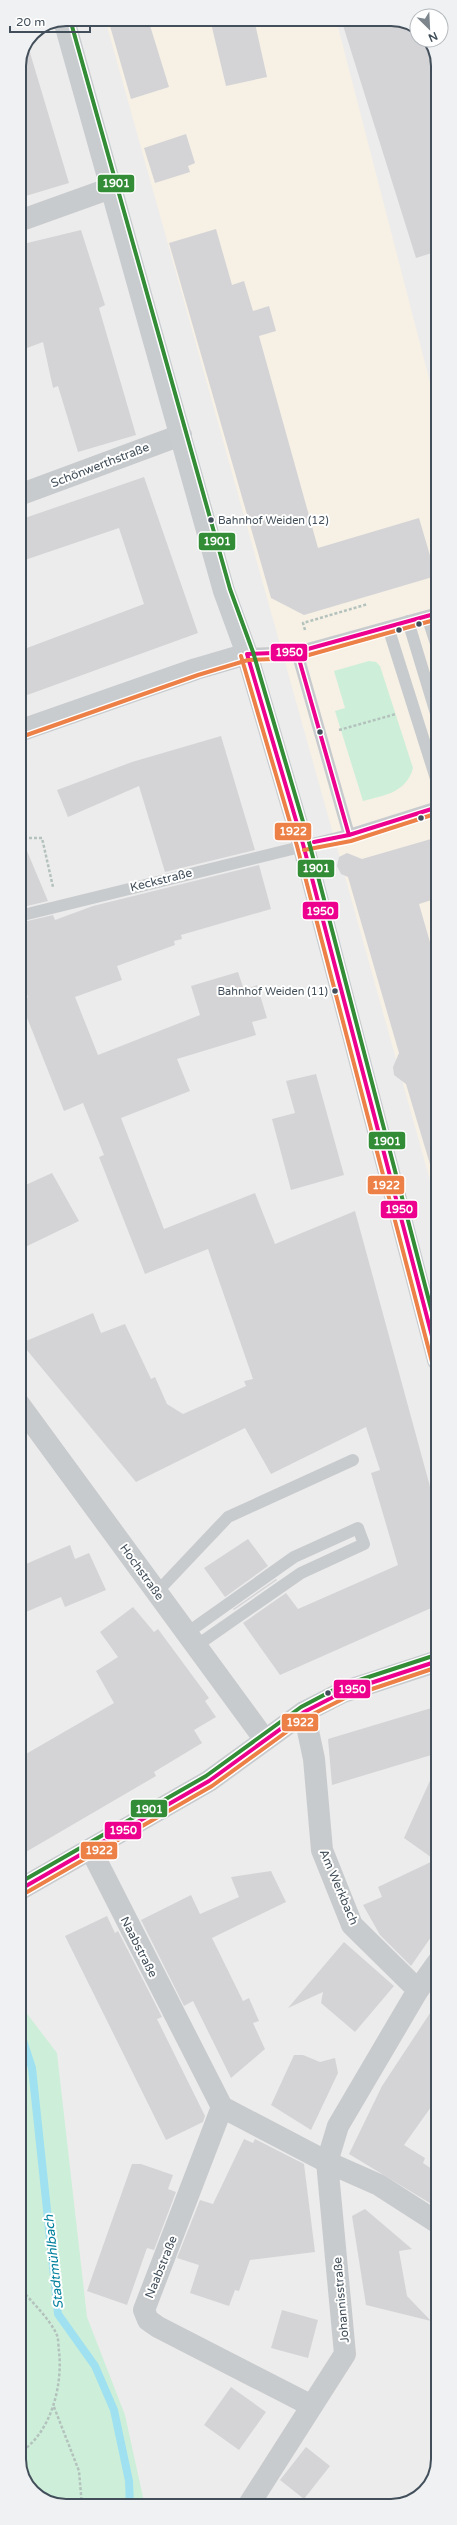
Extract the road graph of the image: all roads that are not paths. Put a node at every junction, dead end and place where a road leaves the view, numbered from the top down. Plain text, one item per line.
1 (66, 26) edge
2 (111, 188) junction
3 (26, 218) edge
4 (181, 435) junction
5 (26, 492) edge
6 (431, 614) edge
7 (408, 621) junction
8 (388, 627) junction
9 (297, 652) junction
10 (247, 654) junction
11 (431, 697) edge
12 (26, 729) edge
13 (431, 763) edge
14 (431, 809) edge
15 (349, 835) junction
16 (303, 844) junction
17 (26, 914) edge
18 (431, 1333) edge
19 (26, 1414) edge
20 (353, 1460) dead end
21 (157, 1592) junction
22 (192, 1639) junction
23 (431, 1663) edge
24 (304, 1712) junction
25 (265, 1740) junction
26 (91, 1850) junction
27 (26, 1886) edge
28 (431, 1972) edge
29 (418, 1990) junction
30 (222, 2107) junction
31 (327, 2162) junction
32 (431, 2218) edge
33 (312, 2406) junction
34 (252, 2499) edge

1 - 2 main road
2 - 3 street
2 - 4 main road
4 - 5 street, Schönwerthstraße
4 - 10 main road
6 - 7 lane
7 - 8 lane
7 - 11 lane
8 - 9 lane
8 - 13 lane
9 - 10 lane
9 - 15 lane
10 - 12 main road
10 - 16 main road
14 - 15 lane, Keckstraße
15 - 16 lane, Keckstraße
16 - 17 lane, Keckstraße
16 - 18 main road
19 - 21 street, Hochstraße
20 - 21 lane
21 - 22 street, Hochstraße
22 - 22 lane
22 - 25 street, Hochstraße
23 - 24 main road
24 - 25 main road
24 - 29 street, Am Werkbach
25 - 26 main road
26 - 27 main road
26 - 30 street, Naabstraße
28 - 29 street, Johannisstraße
29 - 31 street, Johannisstraße
30 - 31 street
30 - 33 street, Naabstraße
31 - 32 street
31 - 33 street, Johannisstraße
33 - 34 street, Johannisstraße

